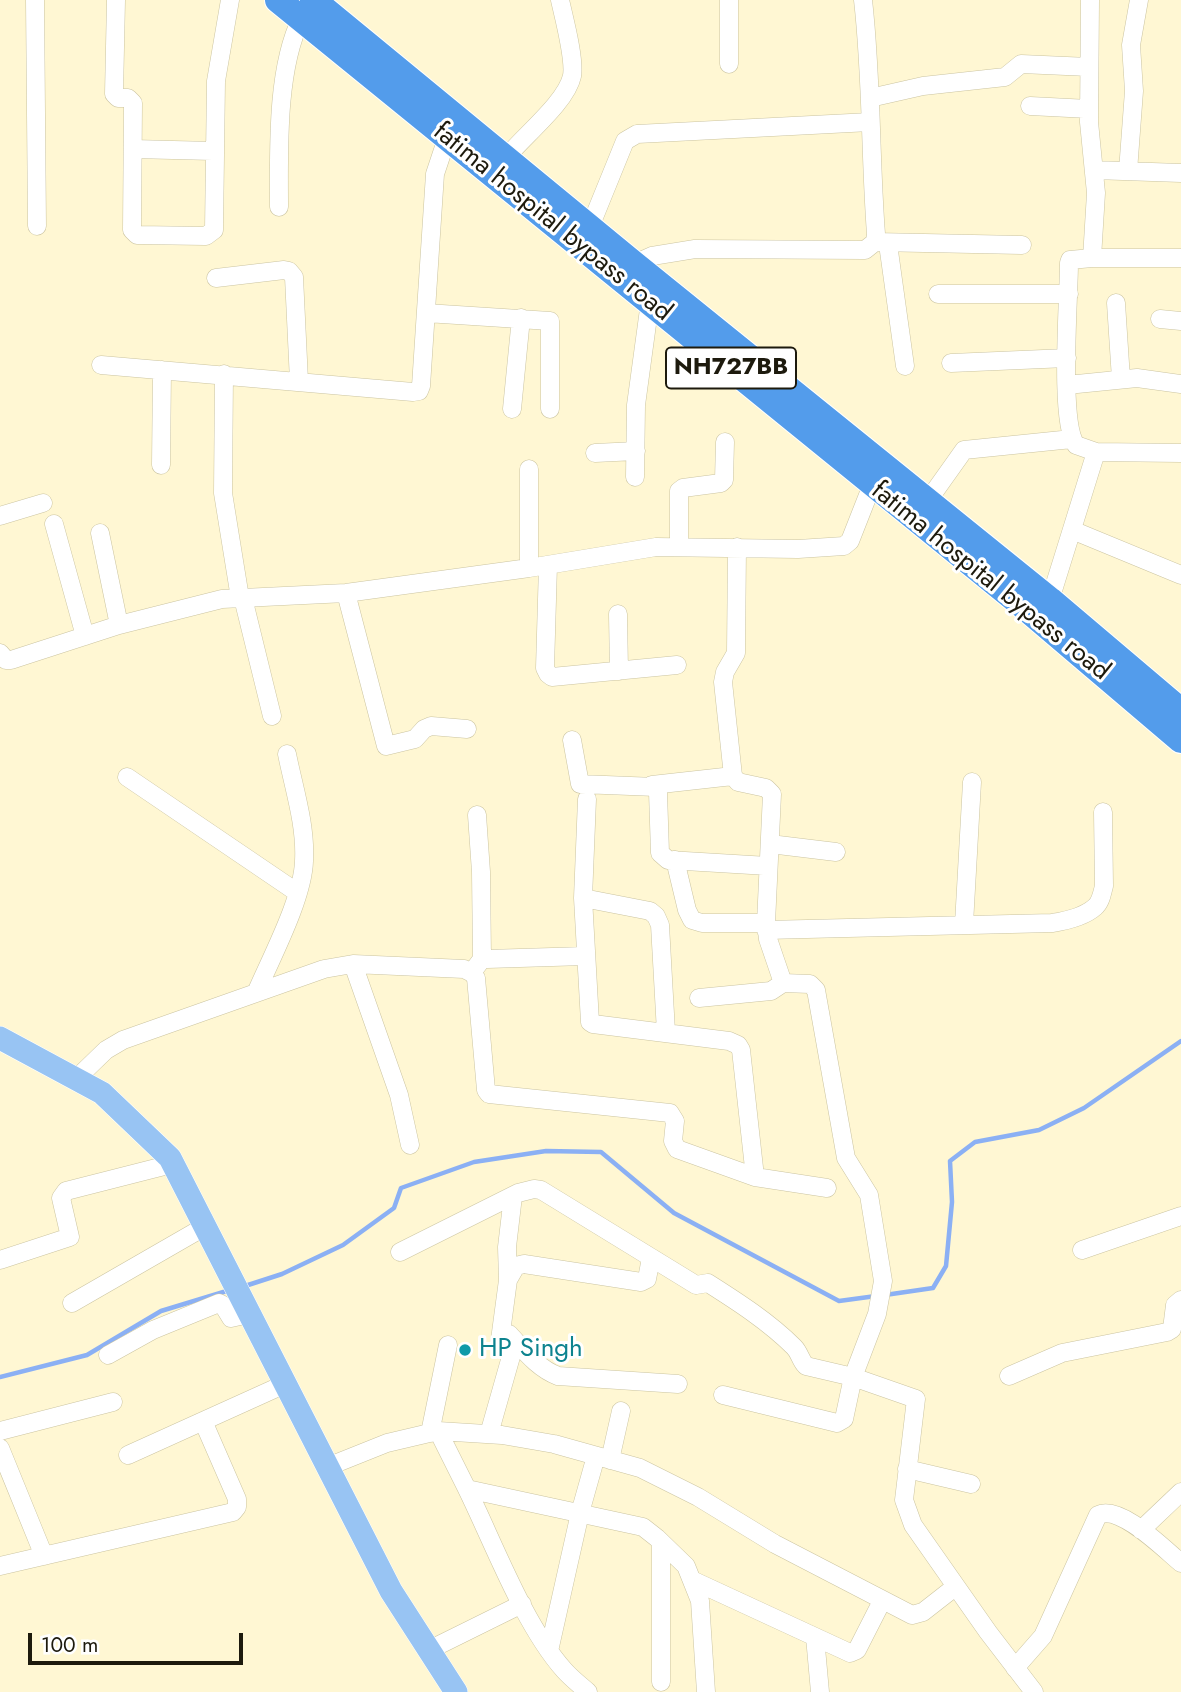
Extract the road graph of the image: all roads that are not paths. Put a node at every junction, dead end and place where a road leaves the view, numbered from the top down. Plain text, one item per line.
1 (35, 0) edge
2 (116, 0) edge
3 (230, 0) edge
4 (278, 0) edge
5 (560, 0) edge
6 (729, 0) edge
7 (863, 0) edge
8 (1090, 0) edge
9 (1139, 0) edge
10 (307, 9) edge
11 (729, 64) dead end
12 (1089, 68) junction
13 (870, 98) junction
14 (1030, 106) dead end
15 (1089, 109) junction
16 (870, 122) junction
17 (447, 138) junction
18 (133, 149) junction
19 (213, 151) junction
20 (499, 167) junction
21 (1094, 170) junction
22 (1128, 171) junction
23 (1181, 173) edge
24 (279, 207) dead end
25 (37, 226) dead end
26 (590, 227) junction
27 (881, 243) junction
28 (1022, 245) dead end
29 (1092, 258) junction
30 (1181, 258) edge
31 (634, 264) junction
32 (216, 278) dead end
33 (938, 294) dead end
34 (1069, 295) junction
35 (650, 302) junction
36 (1116, 303) dead end
37 (426, 313) junction
38 (521, 318) junction
39 (1160, 319) dead end
40 (1181, 321) edge
41 (1066, 358) junction
42 (951, 363) dead end
43 (101, 365) dead end
44 (905, 366) dead end
45 (162, 370) junction
46 (225, 374) junction
47 (1121, 379) junction
48 (299, 381) junction
49 (1067, 384) junction
50 (1181, 384) edge
51 (512, 409) dead end
52 (550, 409) dead end
53 (1072, 439) junction
54 (725, 442) dead end
55 (840, 445) junction
56 (636, 451) junction
57 (1096, 452) junction
58 (595, 453) dead end
59 (1181, 453) edge
60 (161, 465) dead end
61 (529, 469) dead end
62 (635, 477) dead end
63 (872, 485) junction
64 (927, 502) junction
65 (43, 503) dead end
66 (0, 516) edge
67 (54, 524) dead end
68 (1072, 530) junction
69 (100, 533) dead end
70 (679, 547) junction
71 (737, 547) junction
72 (548, 565) junction
73 (529, 568) junction
74 (1181, 575) edge
75 (346, 593) junction
76 (242, 598) junction
77 (1050, 600) junction
78 (618, 614) dead end
79 (120, 625) junction
80 (85, 636) junction
81 (0, 653) edge
82 (677, 665) dead end
83 (619, 671) junction
84 (1181, 711) edge
85 (272, 716) dead end
86 (467, 729) dead end
87 (572, 740) dead end
88 (1181, 740) edge
89 (287, 754) dead end
90 (733, 776) junction
91 (127, 777) dead end
92 (972, 782) dead end
93 (652, 785) junction
94 (587, 799) dead end
95 (1103, 812) dead end
96 (477, 815) dead end
97 (769, 844) junction
98 (836, 852) dead end
99 (675, 860) junction
100 (768, 866) junction
101 (299, 893) junction
102 (583, 898) junction
103 (964, 925) junction
104 (766, 927) junction
105 (585, 956) junction
106 (353, 964) junction
107 (477, 966) junction
108 (783, 983) junction
109 (256, 993) junction
110 (699, 998) dead end
111 (666, 1032) junction
112 (0, 1038) edge
113 (76, 1079) junction
114 (411, 1145) dead end
115 (172, 1164) junction
116 (755, 1177) junction
117 (827, 1188) dead end
118 (513, 1196) junction
119 (1181, 1216) edge
120 (208, 1235) junction
121 (1082, 1250) dead end
122 (400, 1252) dead end
123 (651, 1258) junction
124 (0, 1260) edge
125 (508, 1280) junction
126 (1181, 1300) edge
127 (72, 1303) dead end
128 (248, 1312) junction
129 (502, 1326) junction
130 (448, 1345) dead end
131 (108, 1355) dead end
132 (1009, 1376) dead end
133 (853, 1377) junction
134 (285, 1384) junction
135 (677, 1384) dead end
136 (723, 1395) dead end
137 (113, 1402) dead end
138 (621, 1411) dead end
139 (203, 1421) junction
140 (0, 1431) edge
141 (434, 1432) junction
142 (489, 1434) junction
143 (0, 1448) edge
144 (128, 1455) dead end
145 (603, 1458) junction
146 (327, 1467) junction
147 (907, 1469) junction
148 (971, 1483) dead end
149 (467, 1489) junction
150 (1181, 1492) edge
151 (580, 1513) junction
152 (1141, 1530) junction
153 (662, 1543) junction
154 (44, 1556) junction
155 (1181, 1563) edge
156 (0, 1566) edge
157 (692, 1580) junction
158 (955, 1587) junction
159 (883, 1601) junction
160 (522, 1604) junction
161 (815, 1637) junction
162 (429, 1650) junction
163 (549, 1651) junction
164 (1015, 1668) junction
165 (661, 1682) dead end
166 (456, 1692) edge
167 (588, 1692) edge
168 (706, 1692) edge
169 (820, 1692) edge
170 (1034, 1692) edge

1 - 25 street
2 - 18 street
3 - 19 street
4 - 10 highway, fatima hospital bypass road / NH727BB
5 - 20 street
6 - 11 street
7 - 13 street
8 - 12 street
9 - 22 street
10 - 17 highway, fatima hospital bypass road / NH727BB
10 - 20 highway, fatima hospital bypass road / NH727BB
10 - 24 street
12 - 13 street
12 - 15 street
13 - 16 street
14 - 15 street
15 - 21 street
16 - 26 street
16 - 27 street
17 - 20 highway, fatima hospital bypass road / NH727BB
17 - 37 street
18 - 19 street
18 - 19 street
20 - 26 highway, fatima hospital bypass road / NH727BB
20 - 35 highway, fatima hospital bypass road / NH727BB
21 - 22 street
21 - 29 street
22 - 23 street
26 - 31 highway, fatima hospital bypass road / NH727BB
27 - 28 street
27 - 31 street
27 - 44 street
29 - 30 street
29 - 34 street
31 - 55 highway, fatima hospital bypass road / NH727BB
32 - 48 street
33 - 34 street
34 - 41 street
35 - 55 highway, fatima hospital bypass road / NH727BB
35 - 56 street
36 - 47 street
37 - 38 street
37 - 48 street
38 - 51 street
38 - 52 street
39 - 40 street
41 - 42 street
41 - 49 street
43 - 45 street
45 - 46 street
45 - 60 street
46 - 48 street
46 - 76 street
47 - 49 street
47 - 50 street
49 - 53 street
53 - 57 street
53 - 64 street
54 - 70 street
55 - 63 highway, fatima hospital bypass road / NH727BB
55 - 64 highway, fatima hospital bypass road / NH727BB
56 - 58 street
56 - 62 street
57 - 59 street
57 - 68 street
61 - 73 street
63 - 71 street
63 - 88 highway, fatima hospital bypass road / NH727BB
64 - 77 highway, fatima hospital bypass road / NH727BB
65 - 66 street
67 - 80 street
68 - 74 street
68 - 77 street
69 - 79 street
70 - 71 street
70 - 72 street
71 - 90 street
72 - 73 street
72 - 83 street
73 - 75 street
75 - 76 street
75 - 86 street
76 - 79 street
76 - 85 street
77 - 84 highway, fatima hospital bypass road / NH727BB
78 - 83 street
79 - 80 street
80 - 81 street
82 - 83 street
87 - 93 street
89 - 101 street
90 - 93 street
90 - 97 street
91 - 101 street
92 - 103 street
93 - 99 street
94 - 102 street
95 - 103 street
96 - 107 street
97 - 98 street
97 - 100 street
99 - 100 street
99 - 104 street
100 - 104 street
101 - 109 street
102 - 105 street
102 - 111 street
103 - 104 street
104 - 108 street
105 - 107 street
105 - 111 street
106 - 107 street
106 - 109 street
106 - 114 street
107 - 116 street
108 - 110 street
108 - 133 street
109 - 113 street
111 - 116 street
112 - 113 main road
113 - 115 main road
115 - 120 main road
115 - 124 street
116 - 117 street
118 - 122 street
118 - 123 street
118 - 125 street
119 - 121 street
120 - 127 street
120 - 128 main road
123 - 125 street
123 - 133 street
125 - 129 street
126 - 132 street
128 - 131 street
128 - 134 main road
129 - 135 street
129 - 142 street
130 - 141 street
133 - 136 street
133 - 147 street
134 - 139 street
134 - 146 main road
137 - 140 street
138 - 145 street
139 - 144 street
139 - 154 street
141 - 142 street
141 - 146 street
141 - 149 street
142 - 145 street
143 - 154 street
145 - 151 street
145 - 159 street
146 - 162 main road
147 - 148 street
147 - 158 street
149 - 151 street
149 - 160 street
150 - 152 street
151 - 153 street
151 - 163 street
152 - 155 street
152 - 164 street
153 - 157 street
153 - 165 street
154 - 156 street
157 - 161 street
157 - 168 street
158 - 159 street
158 - 164 street
159 - 161 street
160 - 162 street
160 - 163 street
161 - 169 street
162 - 166 main road
163 - 167 street
164 - 170 street

